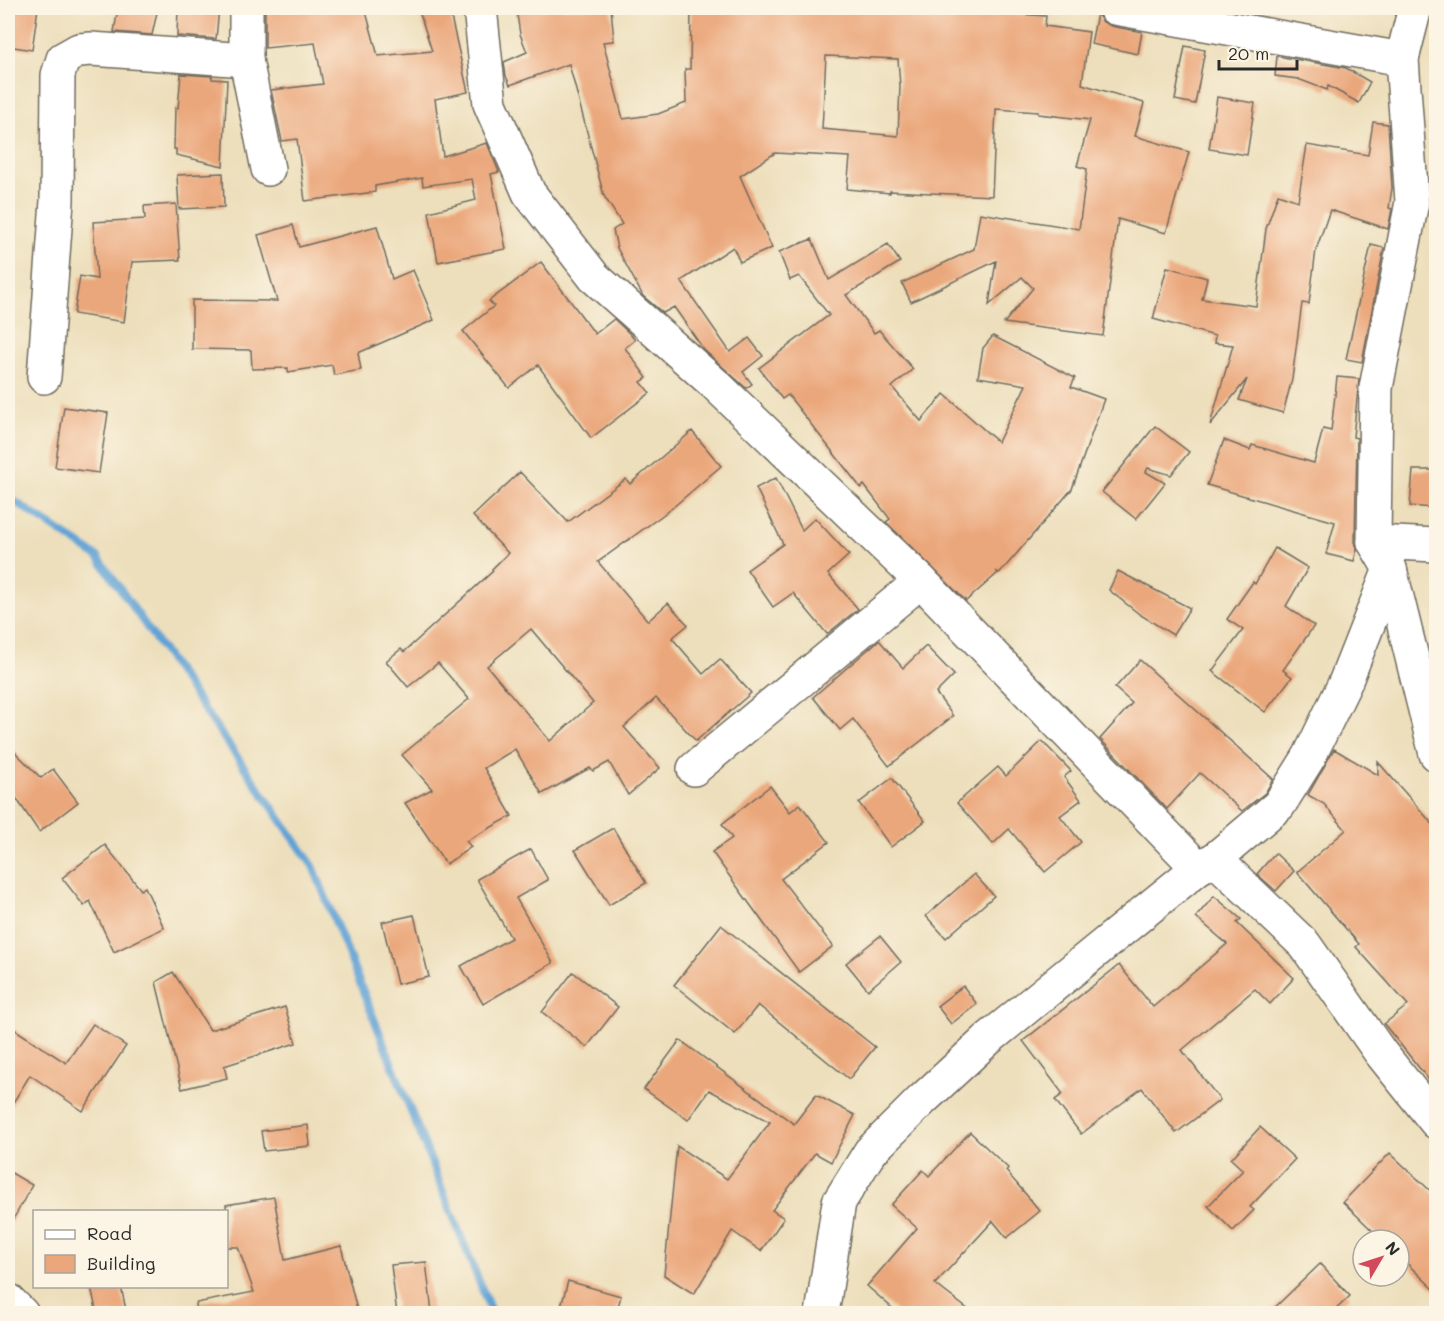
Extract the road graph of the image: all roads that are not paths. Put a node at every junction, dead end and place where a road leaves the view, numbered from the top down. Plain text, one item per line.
1 (246, 8) edge
2 (480, 8) edge
3 (1115, 8) edge
4 (1414, 8) edge
5 (1402, 59) junction
6 (246, 60) junction
7 (268, 169) dead end
8 (44, 377) dead end
9 (1437, 545) edge
10 (1382, 556) junction
11 (921, 581) junction
12 (1426, 665) edge
13 (1437, 754) edge
14 (694, 769) dead end
15 (1207, 863) junction
16 (1437, 1122) edge
17 (8, 1300) edge
18 (22, 1314) edge
19 (822, 1314) edge

1 - 6 street
2 - 11 street
3 - 5 street
4 - 5 street
5 - 10 street
6 - 7 street
6 - 8 street
9 - 10 street
10 - 12 street
10 - 15 street
11 - 14 street
11 - 15 street
12 - 13 street
15 - 16 street
15 - 19 street
17 - 18 street

